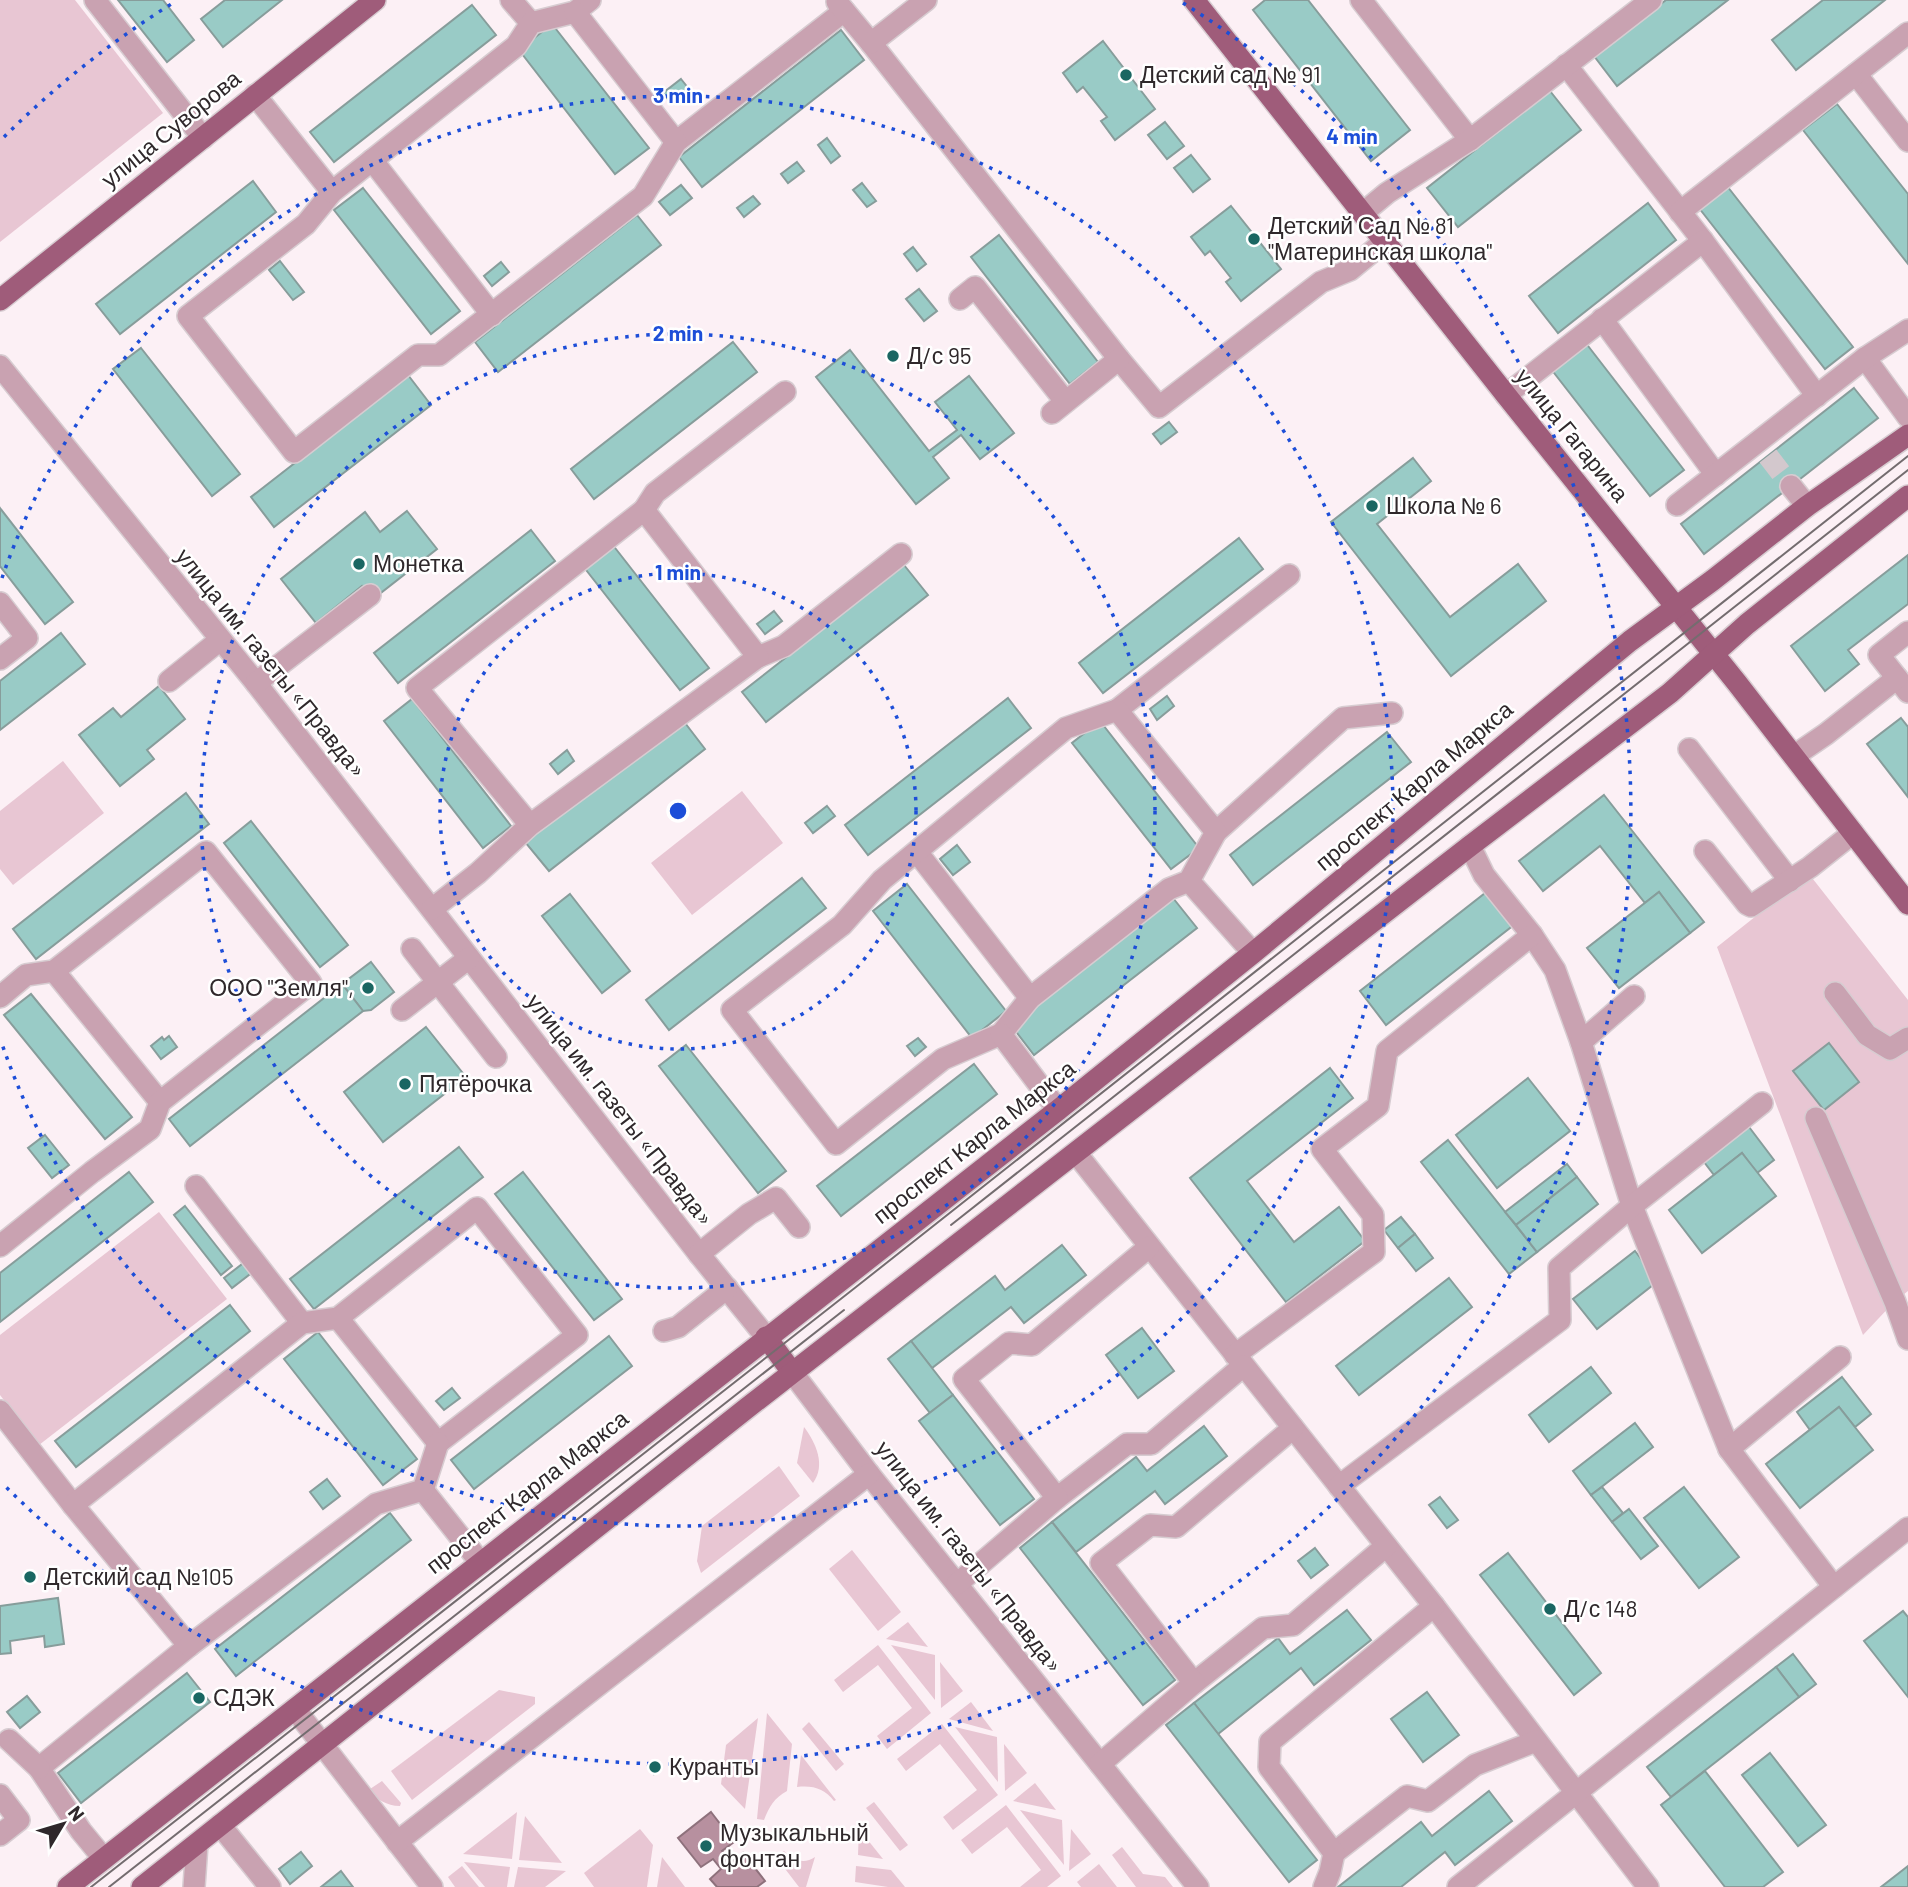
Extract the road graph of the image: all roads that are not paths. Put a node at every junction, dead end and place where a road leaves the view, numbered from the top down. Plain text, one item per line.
1 (95, 0) edge
2 (375, 0) edge
3 (511, 0) edge
4 (926, 0) edge
5 (1194, 0) edge
6 (1360, 0) edge
7 (1651, 0) edge
8 (582, 6) edge
9 (840, 6) edge
10 (531, 23) junction
11 (1908, 33) edge
12 (872, 43) junction
13 (1566, 65) junction
14 (1856, 74) junction
15 (255, 94) junction
16 (203, 138) junction
17 (1469, 139) junction
18 (1908, 141) edge
19 (676, 142) junction
20 (372, 160) junction
21 (332, 192) junction
22 (1363, 212) junction
23 (1680, 212) junction
24 (1385, 241) junction
25 (1703, 241) junction
26 (960, 299) dead end
27 (0, 300) edge
28 (492, 315) junction
29 (1602, 319) junction
30 (1908, 330) edge
31 (1865, 358) junction
32 (1119, 359) junction
33 (0, 366) edge
34 (785, 392) dead end
35 (1506, 395) junction
36 (1816, 396) junction
37 (1908, 416) edge
38 (1908, 435) edge
39 (1716, 475) junction
40 (1791, 486) tunnel mouth
41 (1908, 496) edge
42 (1677, 505) dead end
43 (1807, 506) junction
44 (644, 510) junction
45 (901, 554) dead end
46 (1289, 575) dead end
47 (370, 595) dead end
48 (0, 603) edge
49 (1675, 608) junction
50 (1908, 632) edge
51 (220, 640) junction
52 (1713, 654) junction
53 (758, 657) junction
54 (0, 659) edge
55 (169, 681) dead end
56 (256, 683) junction
57 (1902, 685) edge
58 (1117, 710) junction
59 (1392, 713) dead end
60 (1689, 749) dead end
61 (1794, 756) junction
62 (530, 825) junction
63 (1216, 832) junction
64 (1853, 833) junction
65 (1470, 846) junction
66 (1705, 851) dead end
67 (917, 852) junction
68 (1189, 881) junction
69 (1790, 881) junction
70 (1908, 904) edge
71 (432, 909) junction
72 (1532, 934) junction
73 (412, 949) dead end
74 (1252, 953) junction
75 (469, 958) junction
76 (54, 971) junction
77 (438, 982) junction
78 (1835, 993) dead end
79 (1634, 996) dead end
80 (0, 997) edge
81 (1030, 998) junction
82 (402, 1010) dead end
83 (1001, 1034) junction
84 (1908, 1038) edge
85 (1581, 1042) junction
86 (496, 1057) dead end
87 (160, 1102) junction
88 (1762, 1103) dead end
89 (1058, 1110) junction
90 (1816, 1118) dead end
91 (1076, 1153) junction
92 (196, 1186) dead end
93 (1632, 1206) junction
94 (799, 1227) dead end
95 (0, 1246) edge
96 (1149, 1247) junction
97 (699, 1254) junction
98 (727, 1288) junction
99 (338, 1318) junction
100 (302, 1323) junction
101 (664, 1331) dead end
102 (766, 1338) junction
103 (1908, 1339) edge
104 (1840, 1357) dead end
105 (1239, 1360) junction
106 (792, 1372) junction
107 (0, 1412) edge
108 (1293, 1429) junction
109 (438, 1443) junction
110 (1729, 1449) junction
111 (869, 1474) junction
112 (1339, 1486) junction
113 (423, 1490) junction
114 (1057, 1498) junction
115 (73, 1505) junction
116 (1908, 1528) edge
117 (1386, 1546) junction
118 (480, 1563) junction
119 (957, 1584) junction
120 (1834, 1587) junction
121 (1434, 1606) junction
122 (189, 1646) junction
123 (1194, 1683) junction
124 (295, 1709) junction
125 (9, 1740) dead end
126 (1536, 1741) junction
127 (323, 1746) junction
128 (1100, 1763) junction
129 (39, 1768) junction
130 (1576, 1794) junction
131 (0, 1795) edge
132 (220, 1825) junction
133 (0, 1835) edge
134 (397, 1842) junction
135 (197, 1844) junction
136 (1334, 1853) junction
137 (104, 1859) junction
138 (68, 1887) edge
139 (142, 1887) edge
140 (194, 1887) edge
141 (270, 1887) edge
142 (432, 1887) edge
143 (1198, 1887) edge
144 (1324, 1887) edge
145 (1458, 1887) edge
146 (1648, 1887) edge

1 - 16 street
2 - 15 main road, улица Суворова
3 - 10 street
4 - 12 street
5 - 22 main road, улица Гагарина
6 - 17 street
7 - 13 street
8 - 10 street
8 - 19 street
9 - 12 street
9 - 19 street
10 - 20 street
11 - 14 street
12 - 32 street
13 - 17 street
13 - 23 street
14 - 18 street
14 - 23 street
15 - 16 main road, улица Суворова
15 - 21 street
16 - 27 main road, улица Суворова
17 - 22 street
19 - 28 street
20 - 21 street
20 - 28 street
21 - 28 street
22 - 24 main road, улица Гагарина
23 - 25 street
24 - 32 street
24 - 35 main road, улица Гагарина
25 - 29 street
25 - 36 street
26 - 32 street
29 - 35 street
29 - 39 street
30 - 31 street
31 - 36 street
31 - 37 street
33 - 51 street, улица им. газеты «Правда»
34 - 44 street
35 - 49 main road, улица Гагарина
36 - 39 street
38 - 43 main road, проспект Карла Маркса
39 - 42 street
40 - 43 street
41 - 52 main road
43 - 49 main road, проспект Карла Маркса
44 - 53 street
44 - 62 street
45 - 53 street
46 - 58 street
47 - 56 street
48 - 54 street
49 - 52 main road, улица Гагарина
49 - 74 main road, проспект Карла Маркса
50 - 57 street
51 - 55 street
51 - 56 street, улица им. газеты «Правда»
52 - 61 main road, улица Гагарина
52 - 65 main road
53 - 62 street
56 - 71 street, улица им. газеты «Правда»
57 - 61 street
58 - 63 street
58 - 67 street
59 - 63 street
60 - 69 street
61 - 64 main road, улица Гагарина
62 - 71 street
63 - 68 street
64 - 69 street
64 - 70 main road, улица Гагарина
65 - 72 street
65 - 91 main road
66 - 69 street
67 - 81 street
67 - 83 street
68 - 74 street
68 - 81 street
71 - 75 street, улица им. газеты «Правда»
72 - 85 street
72 - 105 street
73 - 77 street
74 - 89 main road, проспект Карла Маркса
75 - 77 street
75 - 97 street, улица им. газеты «Правда»
76 - 80 street
76 - 87 street
76 - 87 street
77 - 82 street
77 - 86 street
78 - 84 street
79 - 85 street
81 - 83 street
83 - 89 street
85 - 93 street
87 - 95 street
88 - 93 street
89 - 102 main road, проспект Карла Маркса
90 - 103 street
91 - 96 street
91 - 106 main road
92 - 100 street
93 - 110 street
93 - 112 street
94 - 97 street
96 - 105 street
96 - 114 street
97 - 98 street, улица им. газеты «Правда»
98 - 101 street
98 - 102 street, улица им. газеты «Правда»
99 - 100 street
99 - 109 street
99 - 109 street
100 - 115 street
102 - 106 main road, улица им. газеты «Правда»
102 - 118 main road, проспект Карла Маркса
104 - 110 street
105 - 108 street
105 - 114 street
106 - 111 street, улица им. газеты «Правда»
106 - 127 main road
107 - 115 street
108 - 112 street
108 - 123 street
109 - 113 street
110 - 120 street
111 - 119 street, улица им. газеты «Правда»
111 - 134 street
112 - 117 street
113 - 118 street
113 - 122 street
114 - 119 street
115 - 122 street
116 - 120 street
117 - 121 street
117 - 123 street
118 - 124 main road, проспект Карла Маркса
119 - 128 street, улица им. газеты «Правда»
120 - 130 street
121 - 126 street
121 - 136 street
122 - 129 street
123 - 128 street
124 - 127 street
124 - 137 main road, проспект Карла Маркса
125 - 129 street
126 - 130 street
126 - 136 street
127 - 132 main road
127 - 134 street
128 - 143 street, улица им. газеты «Правда»
129 - 137 street
130 - 145 street
130 - 146 street
131 - 133 street
132 - 135 main road
132 - 141 street
134 - 142 street
135 - 139 main road
135 - 140 street
136 - 144 street
137 - 138 main road, проспект Карла Маркса

